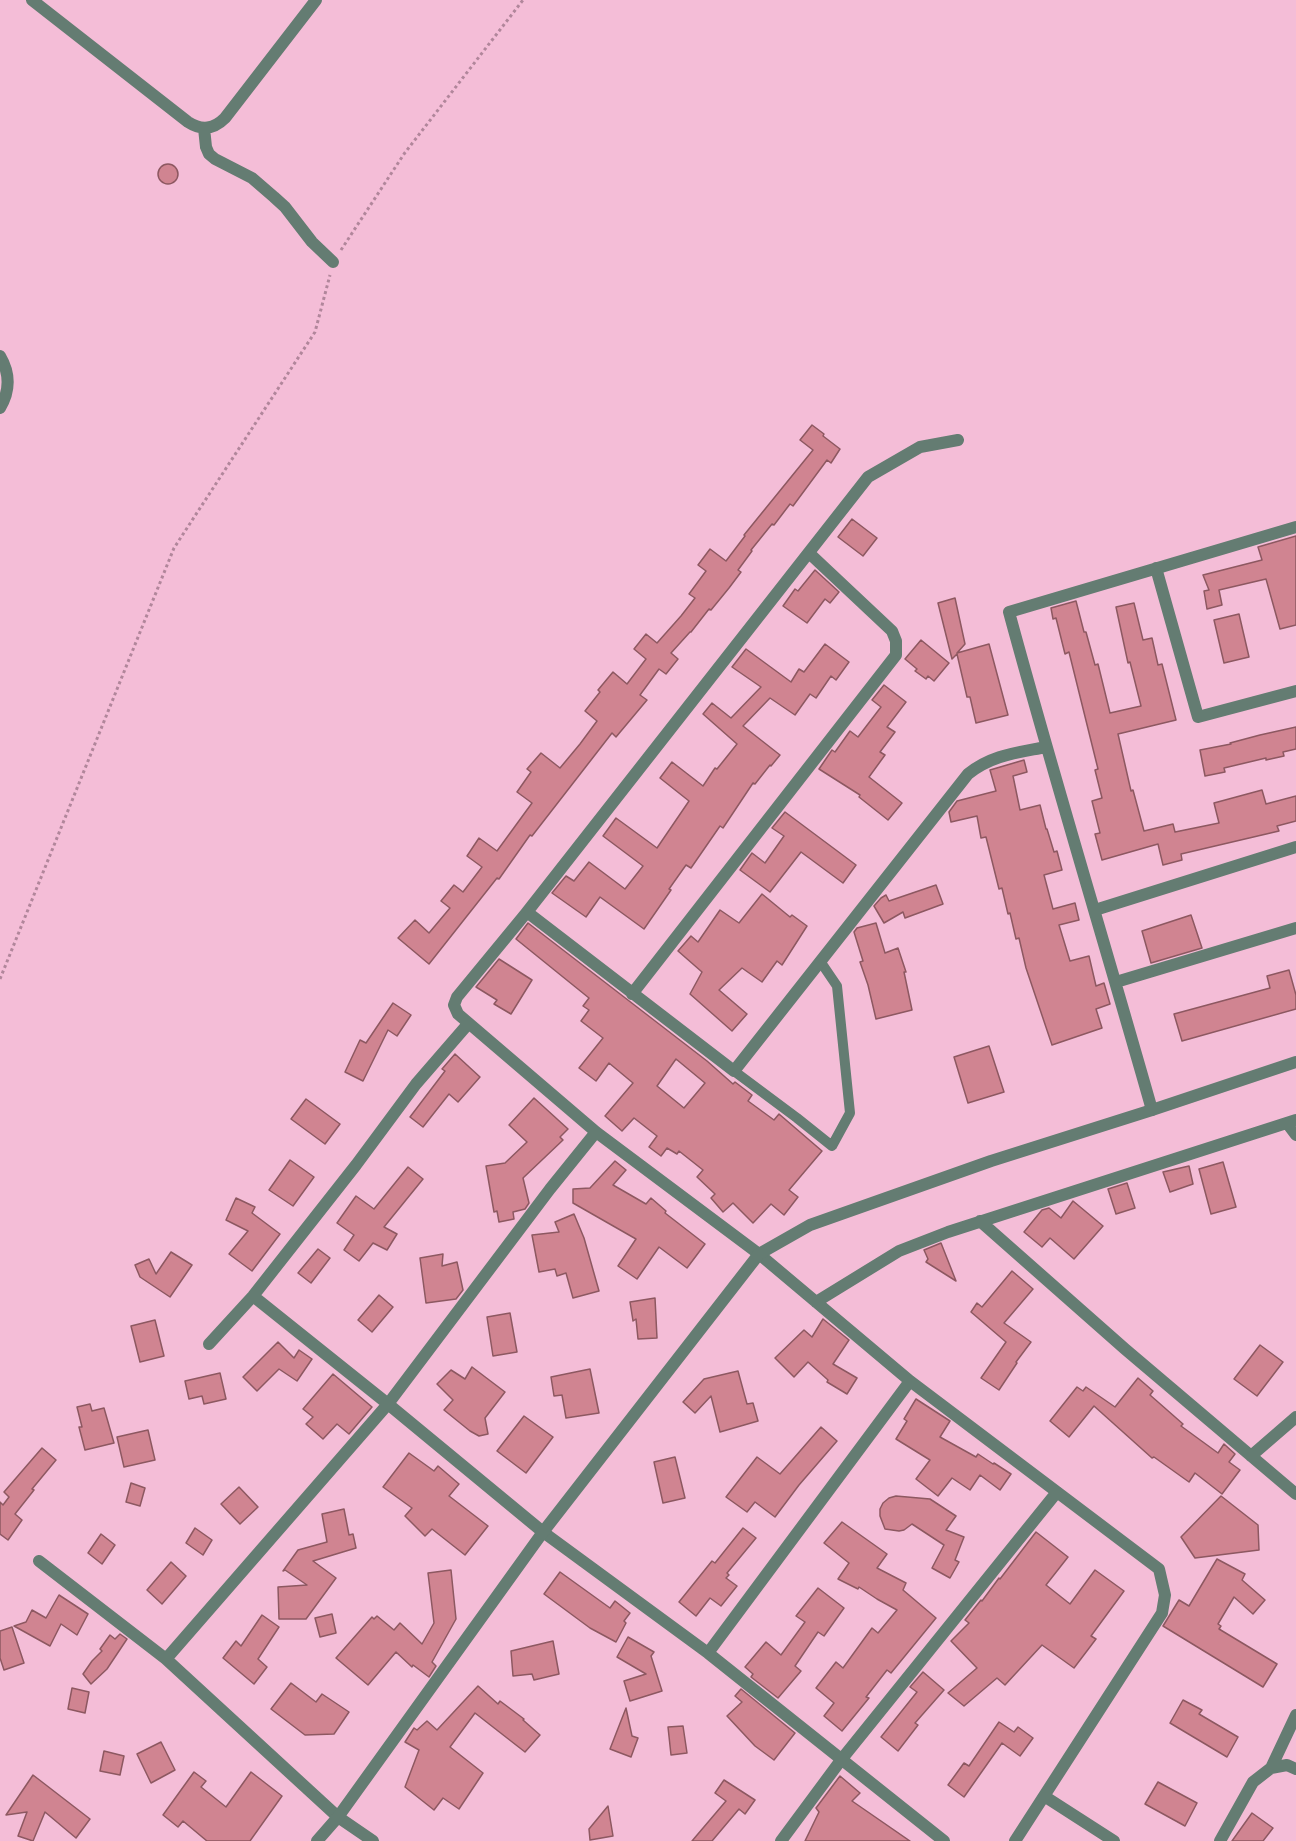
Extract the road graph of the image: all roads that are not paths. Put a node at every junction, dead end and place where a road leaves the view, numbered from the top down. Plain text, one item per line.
1 (32, 0) edge
2 (316, 0) edge
3 (204, 128) junction
4 (333, 262) road end
5 (0, 356) edge
6 (0, 408) edge
7 (958, 440) dead end
8 (1296, 527) edge
9 (809, 553) junction
10 (1156, 568) junction
11 (1296, 691) edge
12 (1046, 747) junction
13 (1296, 847) edge
14 (1095, 910) junction
15 (527, 912) junction
16 (1296, 928) edge
17 (820, 961) junction
18 (1116, 982) junction
19 (632, 994) junction
20 (468, 1023) junction
21 (1296, 1062) edge
22 (734, 1071) junction
23 (1152, 1110) junction
24 (1292, 1122) edge
25 (596, 1132) junction
26 (1296, 1135) edge
27 (980, 1221) junction
28 (759, 1254) junction
29 (253, 1296) junction
30 (816, 1302) junction
31 (209, 1344) dead end
32 (910, 1381) junction
33 (388, 1404) junction
34 (1296, 1417) edge
35 (1251, 1456) junction
36 (1057, 1492) junction
37 (1296, 1494) edge
38 (543, 1532) junction
39 (39, 1561) dead end
40 (708, 1653) junction
41 (166, 1659) junction
42 (1296, 1715) edge
43 (841, 1760) junction
44 (1271, 1768) junction
45 (1296, 1769) edge
46 (1044, 1796) junction
47 (338, 1817) junction
48 (317, 1841) edge
49 (373, 1841) edge
50 (781, 1841) edge
51 (944, 1841) edge
52 (1015, 1841) edge
53 (1114, 1841) edge
54 (1220, 1841) edge

1 - 3 street
2 - 3 street
3 - 4 street
5 - 6 street
7 - 9 street
8 - 10 street
9 - 15 street
9 - 19 street
10 - 11 street
10 - 12 street
12 - 14 street
12 - 17 street
13 - 14 street
14 - 18 street
15 - 19 street
15 - 20 street
16 - 18 street
17 - 22 street
17 - 22 lane
18 - 23 street
19 - 22 street
20 - 25 street
20 - 29 street
21 - 23 street
23 - 28 street
24 - 26 street
24 - 27 street
25 - 28 street
25 - 33 street
27 - 30 street
27 - 35 street
28 - 30 street
28 - 38 street
29 - 31 street
29 - 33 street
30 - 32 street
32 - 36 street
32 - 40 street
33 - 38 street
33 - 41 street
34 - 35 street
35 - 37 street
36 - 43 street
36 - 46 street
38 - 40 street
38 - 47 street
39 - 41 street
40 - 43 street
41 - 47 street
42 - 44 street
43 - 50 street
43 - 51 street
44 - 45 street
44 - 54 street
46 - 52 street
46 - 53 street
47 - 48 street
47 - 49 street

